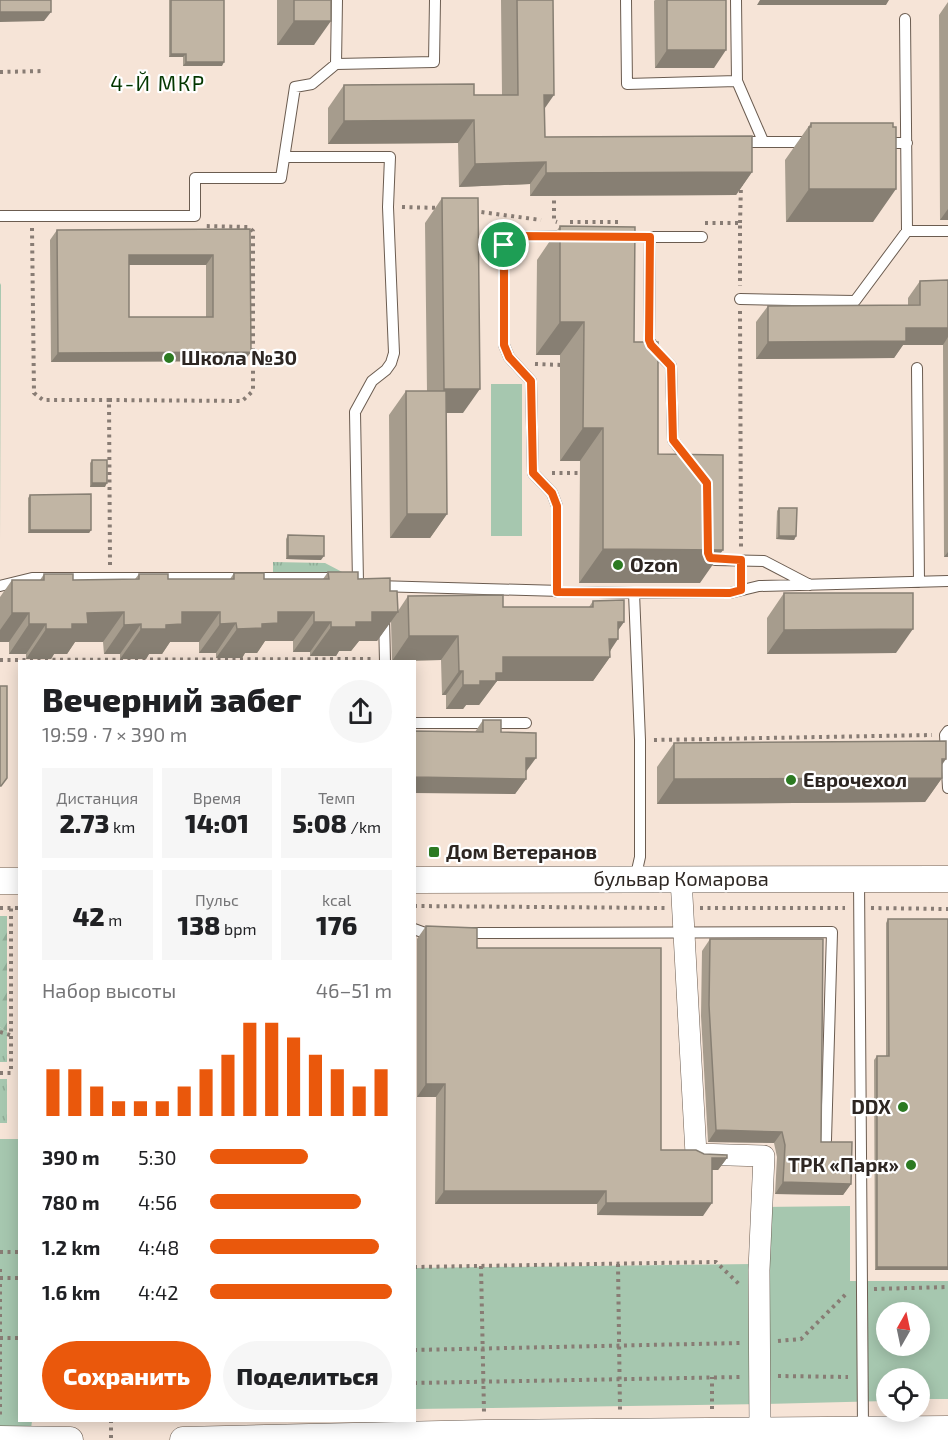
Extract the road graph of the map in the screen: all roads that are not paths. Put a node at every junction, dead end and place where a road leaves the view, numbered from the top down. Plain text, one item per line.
1 (337, 0) edge
2 (435, 0) edge
3 (626, 0) edge
4 (736, 0) edge
5 (905, 19) dead end
6 (336, 64) junction
7 (737, 81) junction
8 (763, 141) junction
9 (730, 142) edge
10 (823, 142) edge
11 (871, 143) edge
12 (907, 143) junction
13 (286, 157) junction
14 (0, 216) edge
15 (907, 231) junction
16 (948, 231) edge
17 (581, 236) edge
18 (615, 237) edge
19 (650, 237) junction
20 (702, 237) dead end
21 (740, 299) road end
22 (917, 368) dead end
23 (700, 474) edge
24 (708, 543) edge
25 (948, 581) edge
26 (920, 582) junction
27 (358, 583) junction
28 (810, 585) junction
29 (0, 586) edge
30 (557, 592) junction
31 (634, 593) junction
32 (384, 598) junction
33 (381, 660) edge
34 (416, 723) edge
35 (526, 723) dead end
36 (946, 733) edge
37 (948, 788) edge
38 (681, 878) junction
39 (635, 879) junction
40 (858, 879) junction
41 (948, 879) edge
42 (416, 880) edge
43 (0, 881) edge
44 (18, 881) edge
45 (416, 930) edge
46 (683, 932) junction
47 (826, 1140) edge
48 (863, 1429) junction
49 (948, 1429) edge
50 (631, 1435) edge
51 (760, 1435) edge
52 (0, 1439) edge
53 (290, 1439) edge
54 (70, 1440) edge
55 (183, 1440) edge

1 - 6 lane
2 - 6 lane
3 - 7 lane
4 - 7 lane
5 - 12 lane
6 - 13 lane
7 - 8 lane
8 - 9 lane
8 - 10 lane
11 - 12 lane
12 - 15 lane
13 - 14 lane
13 - 27 lane
15 - 16 lane
15 - 21 lane
17 - 30 lane
18 - 19 lane
19 - 20 lane
19 - 23 lane
22 - 26 lane
24 - 28 lane
25 - 26 lane
26 - 28 lane
27 - 29 lane
27 - 32 lane
28 - 31 lane
30 - 31 lane
30 - 32 lane
31 - 39 lane
32 - 33 lane
34 - 35 lane
36 - 37 lane
38 - 39 street, бульвар Комарова
38 - 40 street, бульвар Комарова
38 - 46 street
39 - 42 street, бульвар Комарова
40 - 41 street, бульвар Комарова
40 - 48 lane
43 - 44 street
45 - 46 lane
46 - 47 lane
46 - 51 street
48 - 49 street
48 - 51 street
50 - 51 street
50 - 53 street
52 - 54 street
53 - 55 street

